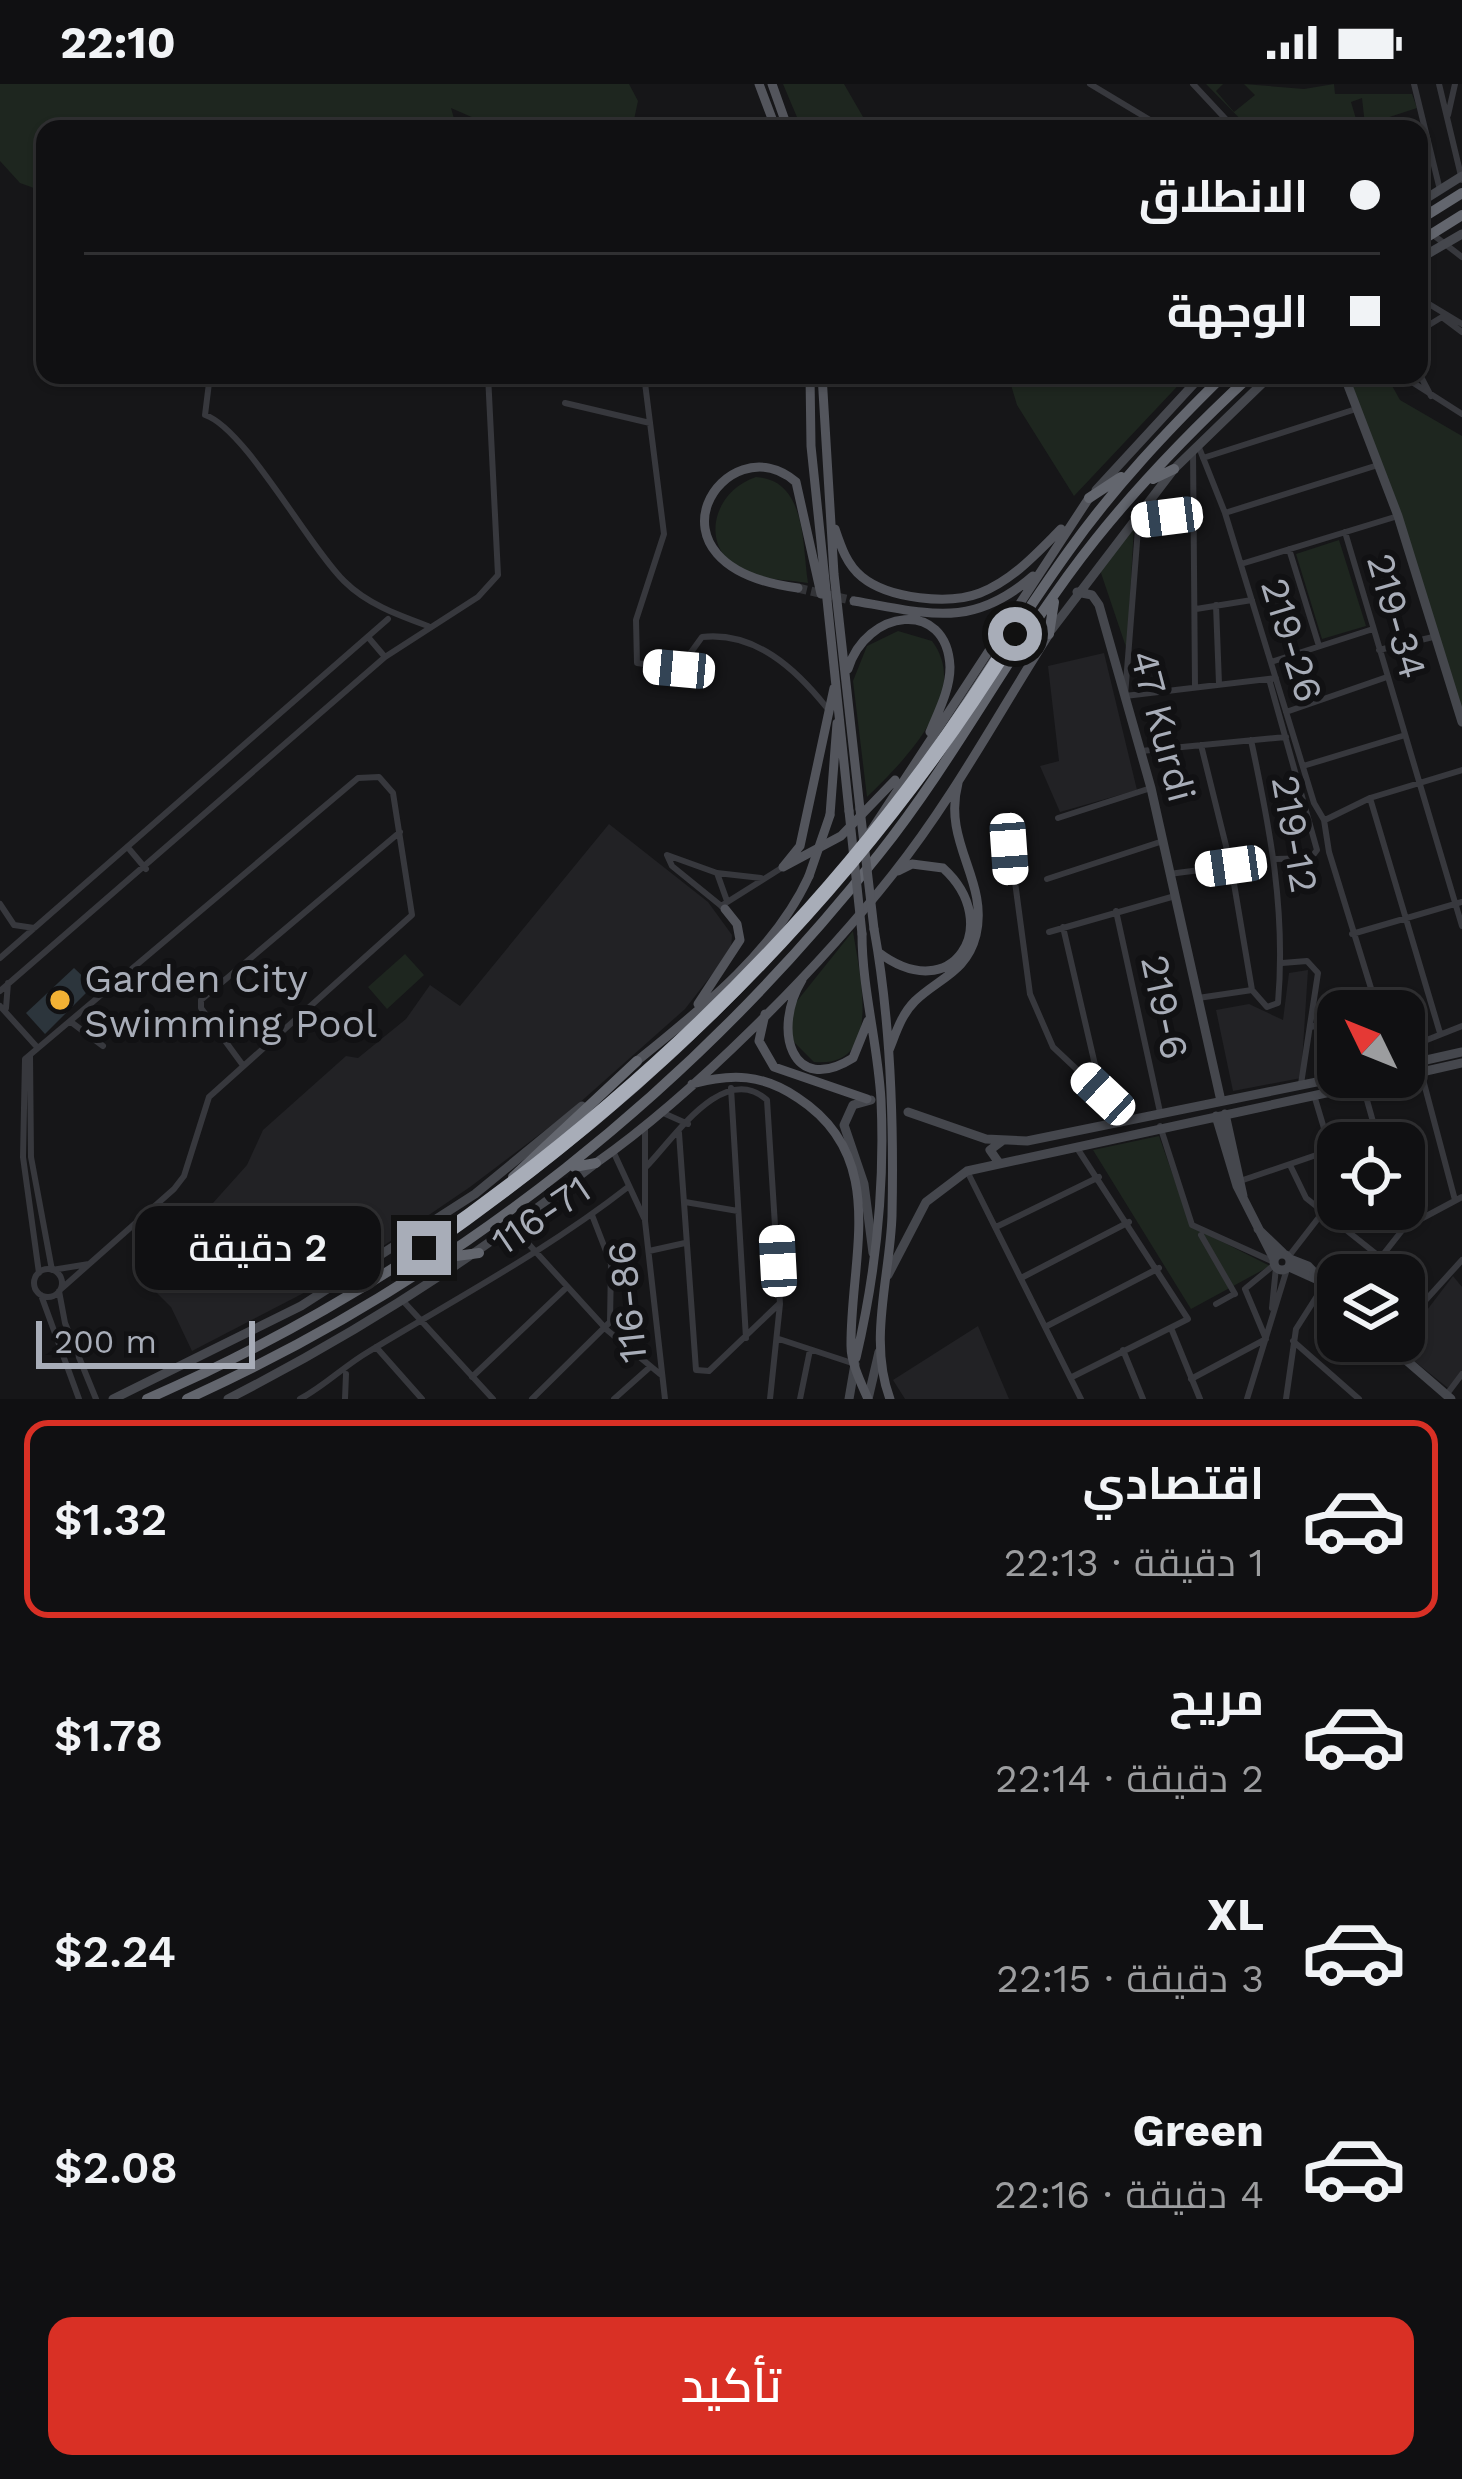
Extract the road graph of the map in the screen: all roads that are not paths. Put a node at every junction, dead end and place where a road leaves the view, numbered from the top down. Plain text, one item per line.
1 (759, 84) edge
2 (772, 84) edge
3 (1090, 84) edge
4 (1104, 84) edge
5 (1193, 84) edge
6 (1414, 84) edge
7 (1438, 84) edge
8 (1455, 84) edge
9 (1110, 96) junction
10 (1462, 112) edge
11 (1447, 118) junction
12 (773, 120) edge
13 (785, 120) edge
14 (1150, 120) edge
15 (1227, 120) edge
16 (1423, 120) edge
17 (1428, 139) edge
18 (1459, 163) edge
19 (1462, 178) edge
20 (1441, 190) junction
21 (1462, 194) edge
22 (1428, 198) edge
23 (1428, 215) edge
24 (1462, 215) edge
25 (1432, 234) junction
26 (1462, 234) edge
27 (1428, 236) edge
28 (1444, 244) junction
29 (1428, 254) edge
30 (1462, 257) edge
31 (1428, 304) edge
32 (1428, 326) edge
33 (1462, 328) edge
34 (209, 384) edge
35 (488, 384) edge
36 (645, 384) edge
37 (811, 384) edge
38 (821, 384) edge
39 (1194, 384) edge
40 (1215, 384) edge
41 (1242, 384) edge
42 (1262, 384) edge
43 (1348, 384) edge
44 (1413, 384) edge
45 (1424, 384) edge
46 (1430, 396) junction
47 (565, 403) dead end
48 (1356, 410) junction
49 (1462, 414) edge
50 (650, 423) junction
51 (817, 445) junction
52 (1198, 451) junction
53 (1378, 465) junction
54 (1174, 469) junction
55 (1129, 472) junction
56 (1145, 483) junction
57 (1089, 498) junction
58 (827, 500) junction
59 (1225, 513) junction
60 (1196, 514) junction
61 (1139, 515) junction
62 (1398, 516) junction
63 (1345, 532) junction
64 (1289, 549) junction
65 (1240, 564) junction
66 (1042, 568) junction
67 (798, 588) tunnel mouth
68 (1077, 592) junction
69 (1054, 598) junction
70 (1252, 600) junction
71 (854, 601) tunnel mouth
72 (1216, 605) junction
73 (826, 606) junction
74 (1196, 609) junction
75 (388, 619) dead end
76 (428, 626) junction
77 (1373, 629) junction
78 (1048, 634) junction
79 (368, 636) junction
80 (1433, 637) junction
81 (1319, 646) junction
82 (1379, 650) junction
83 (386, 657) junction
84 (1270, 662) junction
85 (1387, 677) junction
86 (1272, 679) junction
87 (841, 681) junction
88 (1219, 684) junction
89 (1196, 686) junction
90 (1125, 697) junction
91 (834, 711) junction
92 (1286, 712) junction
93 (1462, 722) edge
94 (1404, 735) junction
95 (1286, 737) junction
96 (1251, 740) junction
97 (1201, 745) junction
98 (925, 746) junction
99 (1141, 751) junction
100 (910, 765) junction
101 (1303, 766) junction
102 (1462, 770) edge
103 (959, 779) junction
104 (1418, 783) junction
105 (1151, 788) junction
106 (1370, 798) junction
107 (854, 810) junction
108 (1058, 818) dead end
109 (1324, 820) junction
110 (1007, 822) dead end
111 (400, 832) junction
112 (1160, 842) junction
113 (128, 850) junction
114 (860, 851) junction
115 (1276, 859) junction
116 (1231, 866) junction
117 (783, 867) junction
118 (146, 869) junction
119 (718, 873) junction
120 (893, 874) junction
121 (1168, 874) junction
122 (761, 878) junction
123 (1047, 879) dead end
124 (1175, 896) junction
125 (1459, 903) edge
126 (0, 904) edge
127 (724, 906) junction
128 (1116, 910) junction
129 (1406, 918) junction
130 (1462, 926) edge
131 (1063, 927) junction
132 (34, 928) junction
133 (1049, 932) dead end
134 (1352, 934) junction
135 (878, 952) junction
136 (0, 958) edge
137 (814, 959) junction
138 (1282, 964) junction
139 (8, 983) junction
140 (1252, 990) junction
141 (1371, 990) edge
142 (0, 991) edge
143 (1197, 998) junction
144 (869, 1004) junction
145 (3, 1007) edge
146 (766, 1010) junction
147 (689, 1019) junction
148 (71, 1022) junction
149 (1317, 1025) edge
150 (1462, 1026) edge
151 (1311, 1027) junction
152 (1440, 1033) junction
153 (1425, 1040) edge
154 (37, 1046) junction
155 (103, 1046) dead end
156 (1462, 1052) edge
157 (887, 1055) junction
158 (1425, 1060) edge
159 (637, 1061) junction
160 (1462, 1063) edge
161 (242, 1064) junction
162 (1425, 1071) edge
163 (1317, 1081) edge
164 (690, 1084) junction
165 (1301, 1084) junction
166 (1425, 1085) edge
167 (1285, 1087) junction
168 (731, 1088) junction
169 (1103, 1094) junction
170 (1252, 1094) junction
171 (1317, 1094) edge
172 (1314, 1095) junction
173 (1221, 1101) junction
174 (1288, 1101) junction
175 (1255, 1106) junction
176 (661, 1112) junction
177 (908, 1112) dead end
178 (1220, 1115) junction
179 (1160, 1120) junction
180 (1322, 1122) edge
181 (688, 1124) junction
182 (1109, 1125) junction
183 (644, 1126) junction
184 (679, 1133) junction
185 (1002, 1141) junction
186 (1075, 1146) junction
187 (613, 1150) junction
188 (1317, 1155) edge
189 (27, 1157) junction
190 (596, 1162) junction
191 (999, 1163) junction
192 (1290, 1166) junction
193 (646, 1167) junction
194 (571, 1168) junction
195 (968, 1171) junction
196 (1099, 1177) junction
197 (1243, 1180) junction
198 (628, 1187) junction
199 (1244, 1196) junction
200 (1459, 1198) edge
201 (491, 1201) junction
202 (685, 1202) junction
203 (1317, 1207) edge
204 (739, 1211) junction
205 (592, 1215) junction
206 (1425, 1217) edge
207 (1317, 1219) edge
208 (646, 1221) junction
209 (1129, 1222) junction
210 (996, 1227) junction
211 (514, 1228) junction
212 (1345, 1230) edge
213 (1402, 1230) edge
214 (1199, 1232) junction
215 (686, 1243) junction
216 (649, 1251) junction
217 (479, 1252) junction
218 (1377, 1254) edge
219 (1383, 1254) edge
220 (537, 1255) junction
221 (446, 1258) junction
222 (1282, 1262) junction
223 (91, 1264) junction
224 (1460, 1264) edge
225 (874, 1268) junction
226 (1159, 1268) junction
227 (52, 1270) junction
228 (39, 1273) junction
229 (888, 1275) junction
230 (1023, 1277) junction
231 (1317, 1277) edge
232 (568, 1287) junction
233 (1245, 1288) junction
234 (60, 1290) junction
235 (1317, 1293) edge
236 (1235, 1294) junction
237 (41, 1295) junction
238 (404, 1302) junction
239 (1425, 1302) edge
240 (780, 1304) junction
241 (1216, 1304) dead end
242 (421, 1322) junction
243 (1048, 1326) junction
244 (1171, 1328) junction
245 (608, 1330) junction
246 (746, 1338) junction
247 (779, 1339) junction
248 (1266, 1339) junction
249 (1293, 1341) junction
250 (376, 1347) junction
251 (811, 1348) junction
252 (879, 1350) junction
253 (1123, 1350) junction
254 (1411, 1362) edge
255 (855, 1364) junction
256 (650, 1367) junction
257 (346, 1371) junction
258 (1462, 1374) edge
259 (661, 1375) junction
260 (472, 1377) junction
261 (1072, 1377) junction
262 (1192, 1379) junction
263 (1077, 1388) junction
264 (160, 1393) junction
265 (348, 1396) edge
266 (1451, 1397) edge
267 (489, 1398) edge
268 (79, 1399) edge
269 (96, 1399) edge
270 (113, 1399) edge
271 (135, 1399) edge
272 (147, 1399) edge
273 (187, 1399) edge
274 (228, 1399) edge
275 (300, 1399) edge
276 (422, 1399) edge
277 (532, 1399) edge
278 (614, 1399) edge
279 (665, 1399) edge
280 (770, 1399) edge
281 (800, 1399) edge
282 (849, 1399) edge
283 (868, 1399) edge
284 (890, 1399) edge
285 (1070, 1399) edge
286 (1082, 1399) edge
287 (1144, 1399) edge
288 (1200, 1399) edge
289 (1247, 1399) edge
290 (1286, 1399) edge
291 (1359, 1399) edge

1 - 12 main road
2 - 13 main road
3 - 9 street
4 - 9 street
5 - 15 street
6 - 16 street
7 - 11 street
8 - 11 street
9 - 14 street
10 - 11 street
11 - 18 street
17 - 20 street
18 - 19 street
19 - 20 main road
20 - 22 main road
21 - 23 highway
24 - 25 highway
25 - 27 highway
25 - 28 street
26 - 28 main road
28 - 29 main road
28 - 30 street
31 - 33 street
32 - 33 street
34 - 76 street
35 - 76 street
36 - 50 street
37 - 51 main road
38 - 51 main road
39 - 57 main road
40 - 55 highway
41 - 56 highway
42 - 52 main road
43 - 48 main road
44 - 46 street
45 - 46 street
46 - 49 street
47 - 50 street
48 - 52 street
48 - 53 main road
50 - 91 street
51 - 58 main road
51 - 73 main road
52 - 54 main road
52 - 59 street, 219-26
52 - 60 street
53 - 59 street
53 - 62 main road
54 - 56 highway
54 - 61 main road
55 - 57 highway
55 - 114 highway
56 - 69 highway
57 - 58 main road
57 - 66 main road
58 - 87 main road
59 - 65 street, 219-26
60 - 61 street
60 - 74 street
61 - 68 main road
61 - 90 street
62 - 63 street
62 - 80 main road
63 - 64 street
63 - 77 street, 219-34
64 - 65 street
64 - 81 street
65 - 70 street, 219-26
66 - 71 main road
66 - 98 main road
67 - 73 main road
68 - 78 main road
68 - 90 main road, 47 Kurdi
69 - 78 highway
69 - 194 highway
70 - 72 street
70 - 84 street, 219-26
72 - 74 street
72 - 88 street
73 - 87 main road
74 - 89 street
75 - 79 street
76 - 83 street
77 - 81 street
77 - 82 street, 219-34
78 - 103 main road
79 - 83 street
79 - 113 street
80 - 82 street
80 - 93 main road
81 - 84 street
82 - 85 street, 219-34
83 - 118 street
84 - 86 street, 219-26
85 - 92 street
85 - 94 street, 219-34
86 - 88 street
86 - 92 street, 219-26
86 - 95 street
87 - 91 main road
87 - 98 main road
87 - 107 main road
88 - 89 street
89 - 90 street
90 - 99 main road, 47 Kurdi
91 - 107 main road
91 - 117 main road
91 - 147 main road, bridge
92 - 101 street, 219-26
94 - 101 street
94 - 104 street, 219-34
95 - 96 street
95 - 115 street
96 - 97 street
96 - 115 street, 219-12
97 - 99 street
97 - 116 street
98 - 100 main road
99 - 105 main road, 47 Kurdi
100 - 114 main road
100 - 117 main road
101 - 109 street, 219-26
102 - 104 street
103 - 120 main road
103 - 157 main road
104 - 106 street
104 - 125 street, 219-34
105 - 108 street
105 - 112 main road, 47 Kurdi
106 - 109 street
106 - 129 street
107 - 135 main road, bridge
107 - 144 main road, bridge
109 - 134 street, 219-26
110 - 169 street
111 - 148 street
111 - 161 street
111 - 161 street
112 - 121 main road, 47 Kurdi
112 - 123 street
113 - 118 street
113 - 132 street
114 - 201 highway
115 - 138 street, 219-12
116 - 121 street
116 - 140 street
117 - 122 street
118 - 139 street
119 - 122 street
119 - 127 street
119 - 127 street
120 - 135 main road
120 - 137 main road
121 - 124 main road, 47 Kurdi
122 - 127 street
124 - 128 street
124 - 143 main road, 47 Kurdi
125 - 129 street
125 - 130 street, 219-34
126 - 132 street
127 - 147 main road
128 - 131 street
128 - 179 street, 219-6
129 - 134 street
129 - 152 street
131 - 133 street
131 - 169 street
132 - 136 street
134 - 141 street, 219-26
135 - 157 main road
137 - 144 main road
137 - 146 main road
138 - 140 street, 219-12
138 - 151 street
139 - 142 street
139 - 145 street
140 - 143 street
143 - 173 main road, 47 Kurdi
144 - 225 main road
145 - 154 street
146 - 164 main road
146 - 225 main road
147 - 159 main road
148 - 154 street
148 - 155 street
149 - 151 street
150 - 152 street
151 - 165 street
152 - 153 street
154 - 189 street
156 - 158 main road
157 - 229 main road
159 - 201 highway
159 - 270 main road
160 - 162 main road
161 - 223 street
163 - 165 main road
164 - 176 main road
164 - 255 main road
165 - 167 main road
166 - 200 street
167 - 170 main road
167 - 174 main road
168 - 181 street
168 - 204 street
168 - 240 street
169 - 182 street
170 - 173 main road
170 - 175 main road
171 - 172 main road
172 - 174 main road
172 - 180 street
173 - 179 main road
174 - 175 main road
175 - 178 main road
176 - 181 street
176 - 183 main road
177 - 185 main road
178 - 179 main road
178 - 197 main road
178 - 199 main road
179 - 182 main road
179 - 186 main road
179 - 214 street, 219-6
181 - 184 street
182 - 185 main road
183 - 187 main road
183 - 193 street, 116-86
184 - 193 street
184 - 202 street
185 - 191 main road
186 - 191 main road
186 - 196 street
187 - 190 main road
187 - 198 street
188 - 192 street
189 - 227 street
189 - 228 street
190 - 194 highway
190 - 211 main road
191 - 195 main road
192 - 197 street
192 - 203 street
193 - 208 street, 116-86
194 - 221 highway
195 - 210 street
195 - 229 main road
196 - 209 street
196 - 210 street
197 - 199 main road
198 - 205 street, 116-71
198 - 208 street
199 - 222 main road
200 - 206 street
201 - 264 highway
202 - 204 street
202 - 215 street
204 - 246 street
205 - 220 street, 116-71
205 - 245 street
207 - 222 street
208 - 216 street, 116-86
209 - 226 street
209 - 230 street
210 - 230 street
211 - 217 main road
211 - 220 street
212 - 218 street
213 - 219 street
214 - 222 street
214 - 236 street, 219-6
215 - 216 street
215 - 246 street
216 - 259 street, 116-86
217 - 221 highway
217 - 238 main road
220 - 232 street
220 - 242 street, 116-71
221 - 273 highway
222 - 231 main road
222 - 233 street
222 - 248 street
223 - 227 street
223 - 234 street
224 - 239 street
225 - 255 main road
226 - 243 street
226 - 244 street
227 - 228 street
227 - 234 street
228 - 237 street
229 - 252 main road
230 - 243 street
232 - 245 street
232 - 260 street
233 - 236 street
233 - 248 street
234 - 237 street
234 - 269 street
235 - 249 street
236 - 241 street
237 - 268 street
238 - 242 street
238 - 274 main road
240 - 246 street
240 - 247 street
242 - 250 street, 116-71
242 - 260 street
243 - 261 street
244 - 253 street
244 - 262 street
245 - 256 street
245 - 277 street
247 - 251 street
247 - 280 street
248 - 262 street
248 - 289 street
249 - 290 street
249 - 291 street
250 - 257 street, 116-71
250 - 276 street
251 - 255 street
251 - 281 street
252 - 283 main road
252 - 284 main road
253 - 261 street
253 - 287 street
254 - 266 main road
255 - 282 main road
255 - 283 main road
256 - 259 street
256 - 278 street
257 - 265 street
257 - 275 street, 116-71
258 - 266 street
259 - 279 street, 116-86
260 - 267 street
261 - 263 street
262 - 288 street
263 - 285 street
263 - 286 street
264 - 271 highway
264 - 272 highway

